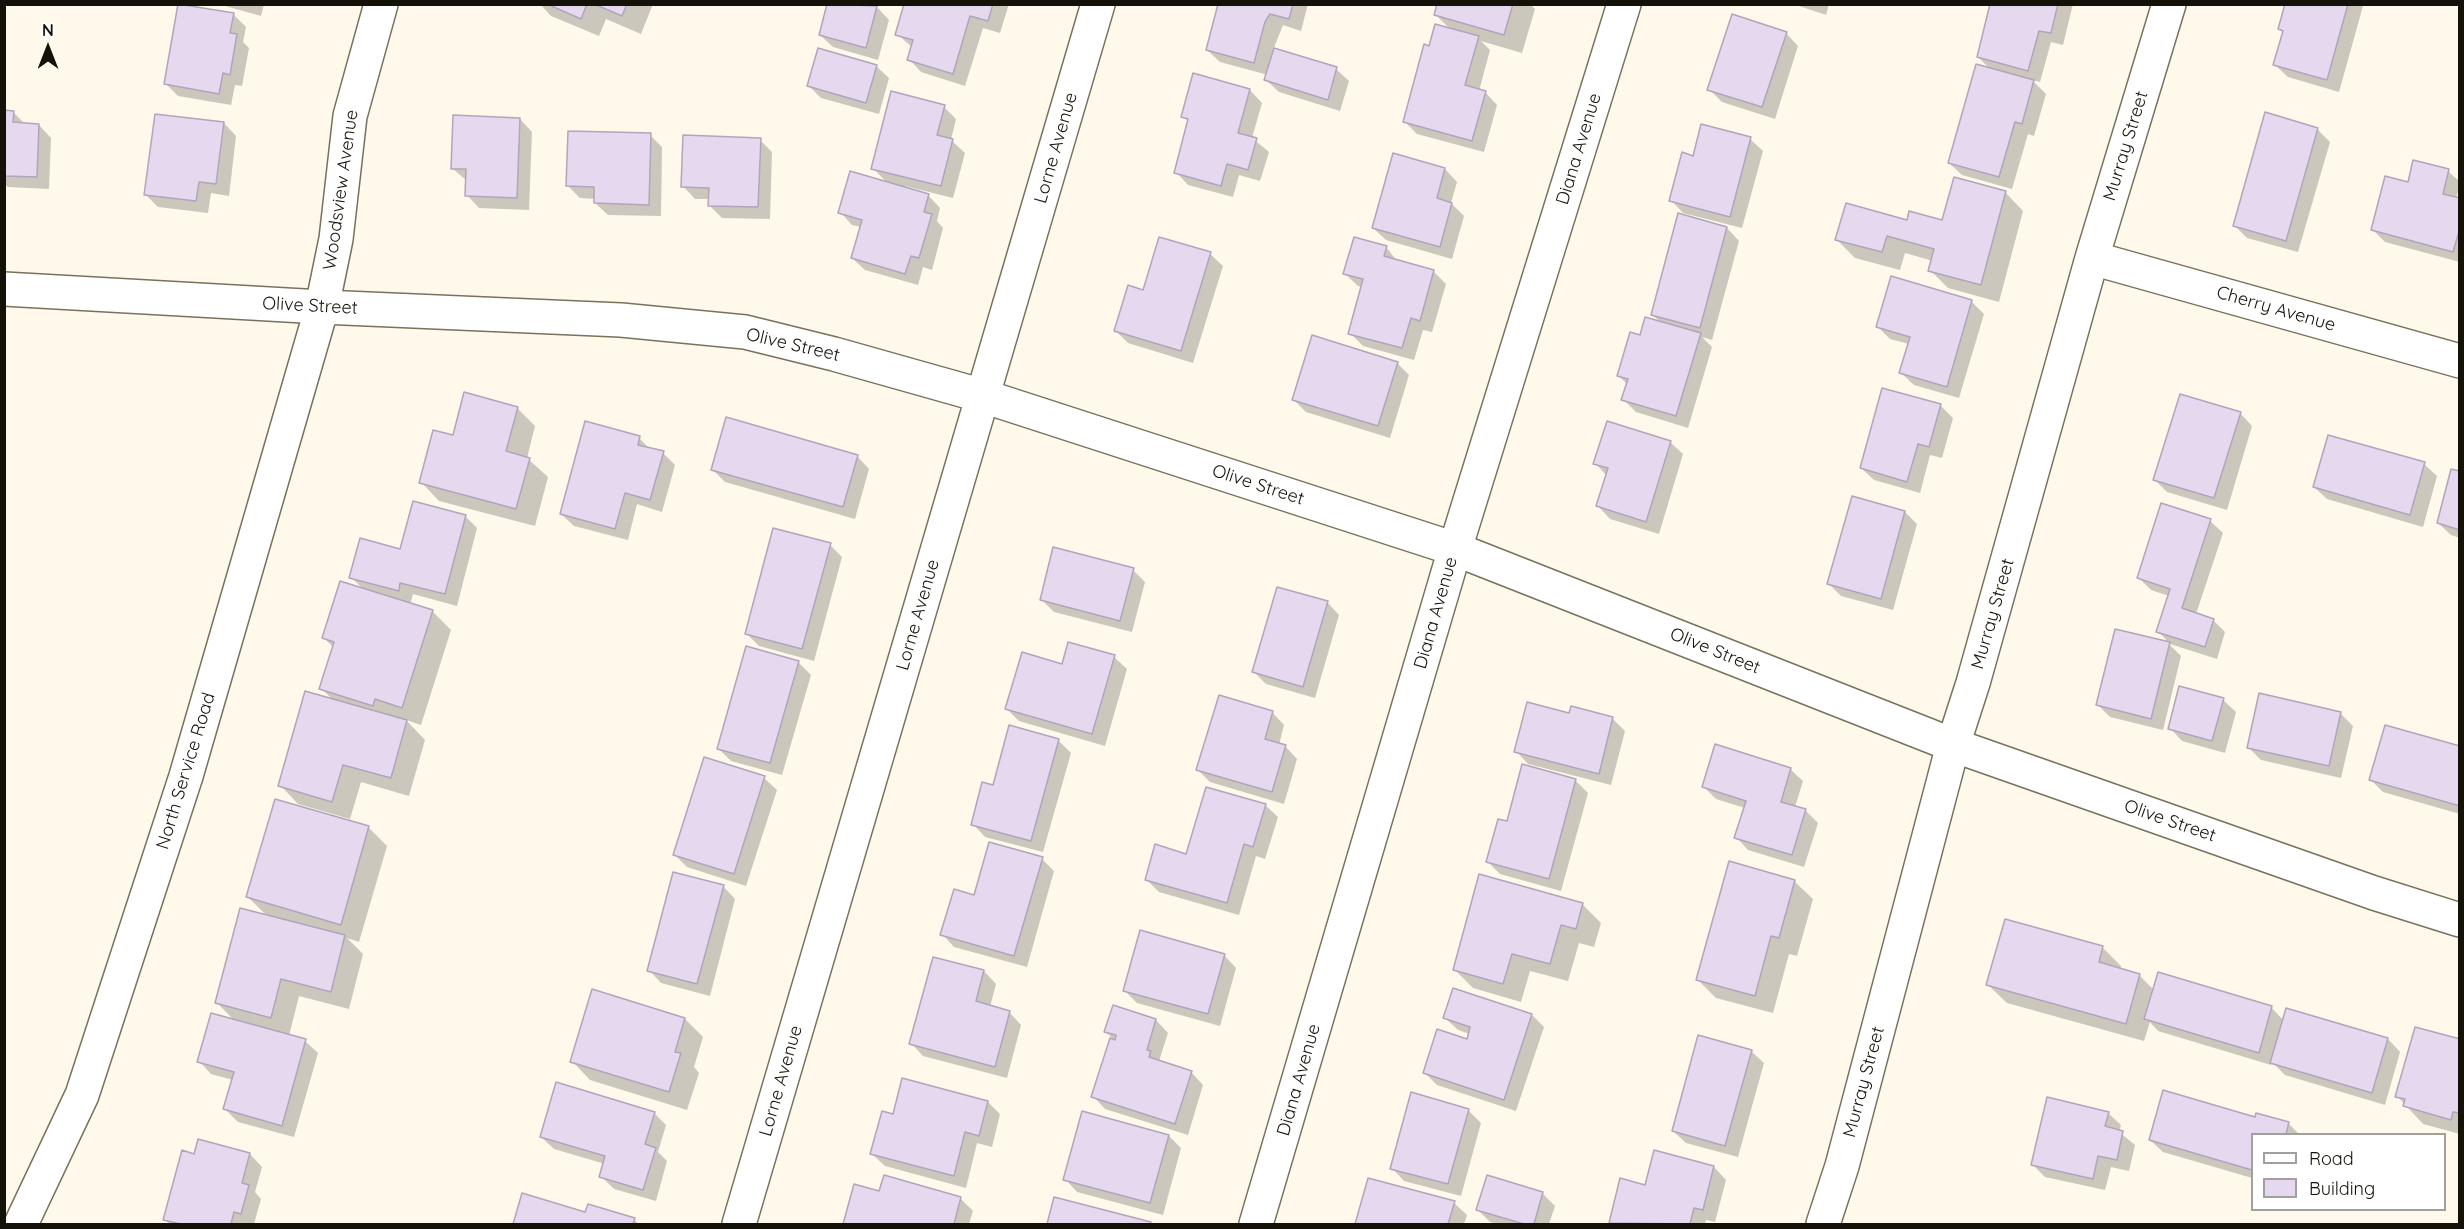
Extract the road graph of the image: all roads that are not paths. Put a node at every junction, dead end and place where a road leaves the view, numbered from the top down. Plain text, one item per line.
1 (381, 4) edge
2 (1098, 4) edge
3 (1624, 4) edge
4 (2169, 4) edge
5 (2092, 258) junction
6 (4, 290) edge
7 (322, 307) junction
8 (2460, 361) edge
9 (983, 396) junction
10 (1455, 549) junction
11 (1953, 745) junction
12 (2460, 920) edge
13 (21, 1224) edge
14 (739, 1224) edge
15 (1256, 1224) edge
16 (1823, 1224) edge

1 - 7 street, Woodsview Avenue
2 - 9 street, Lorne Avenue
3 - 10 street, Diana Avenue
4 - 5 street, Murray Street
5 - 8 street, Cherry Avenue
5 - 11 street, Murray Street
6 - 7 street, Olive Street
7 - 9 street, Olive Street
7 - 13 street, North Service Road
9 - 10 street, Olive Street
9 - 14 street, Lorne Avenue
10 - 11 street, Olive Street
10 - 15 street, Diana Avenue
11 - 12 street, Olive Street
11 - 16 street, Murray Street

